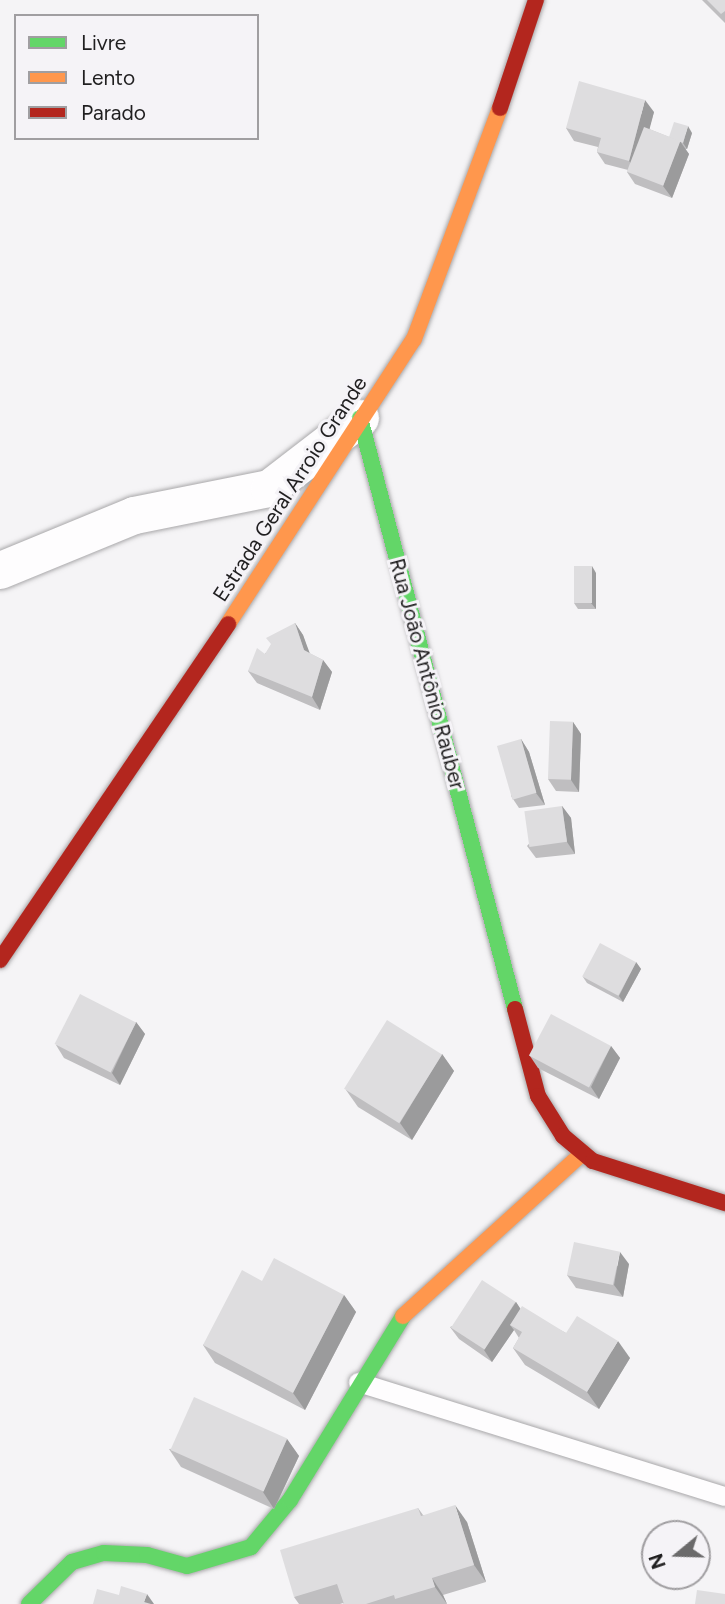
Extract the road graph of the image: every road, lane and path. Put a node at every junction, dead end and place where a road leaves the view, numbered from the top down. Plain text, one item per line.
1 (536, 0) edge
2 (360, 418) junction
3 (0, 570) edge
4 (0, 960) edge
5 (583, 1153) junction
6 (725, 1203) edge
7 (358, 1382) junction
8 (725, 1496) edge
9 (29, 1604) edge

1 - 2 street, Estrada Geral Arroio Grande
2 - 3 street
2 - 4 street, Estrada Geral Arroio Grande
2 - 5 street, Rua João Antônio Rauber
5 - 6 street, Rua João Antônio Rauber
5 - 7 street
7 - 8 lane
7 - 9 street

